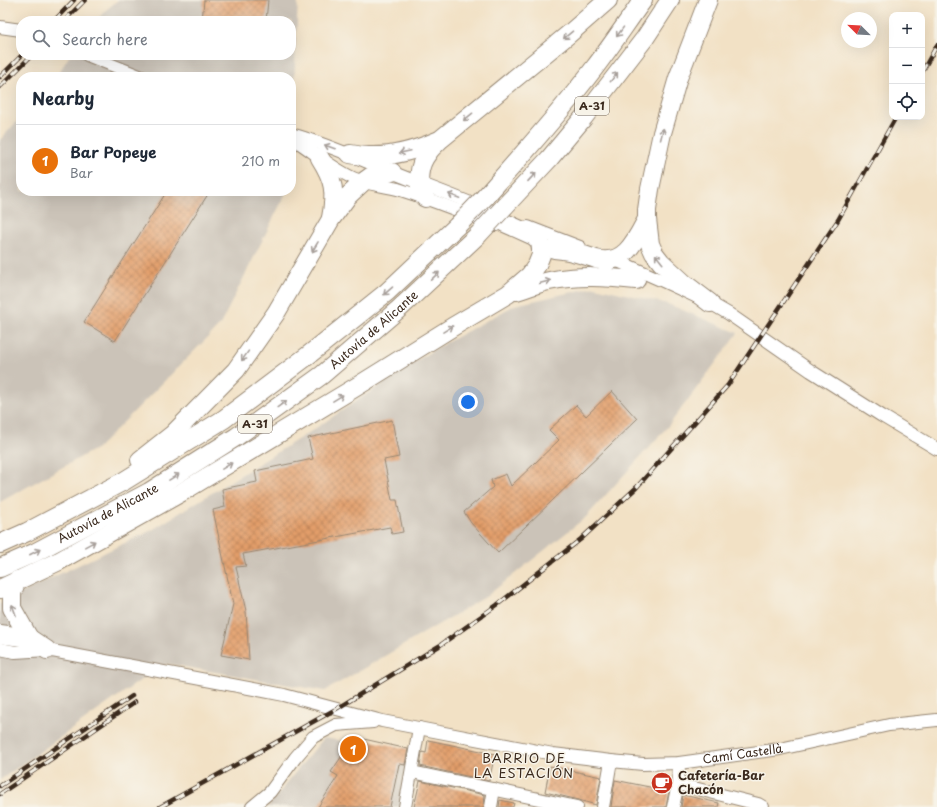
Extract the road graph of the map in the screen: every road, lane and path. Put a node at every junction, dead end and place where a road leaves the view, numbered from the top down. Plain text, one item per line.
1 (608, 0) edge
2 (643, 0) edge
3 (670, 0) edge
4 (708, 0) edge
5 (0, 27) edge
6 (16, 29) edge
7 (100, 60) edge
8 (130, 72) edge
9 (296, 136) edge
10 (441, 139) junction
11 (296, 141) edge
12 (350, 154) junction
13 (320, 158) junction
14 (392, 172) junction
15 (363, 182) junction
16 (422, 191) junction
17 (487, 204) junction
18 (331, 219) junction
19 (647, 219) junction
20 (547, 246) junction
21 (613, 259) junction
22 (636, 280) junction
23 (508, 294) junction
24 (689, 294) junction
25 (710, 303) junction
26 (937, 449) edge
27 (124, 481) junction
28 (0, 544) edge
29 (0, 568) edge
30 (17, 580) junction
31 (0, 588) edge
32 (0, 634) edge
33 (29, 638) junction
34 (0, 649) edge
35 (47, 650) junction
36 (937, 720) edge
37 (382, 721) junction
38 (419, 728) junction
39 (611, 761) junction
40 (678, 763) junction
41 (412, 772) junction
42 (678, 784) junction
43 (494, 789) junction
44 (538, 803) edge
45 (252, 807) edge
46 (405, 807) edge
47 (491, 807) edge
48 (577, 807) edge
49 (603, 807) edge
50 (673, 807) edge
51 (763, 807) edge

1 -> 10 highway
2 -> 17 highway, Autovía de Alicante / A-31
29 -> 3 highway, Autovía de Alicante / A-31, bridge
19 -> 4 highway
5 - 6 street
7 - 8 street
12 -> 9 street
10 -> 12 highway
10 - 16 highway
11 - 13 street
12 - 14 street
13 - 15 street
13 - 18 highway
14 - 15 highway
14 - 16 street
15 - 16 street
15 - 18 highway
17 -> 16 street
16 - 20 street
17 - 20 highway
17 - 21 street
17 -> 27 highway, Autovía de Alicante / A-31, bridge
18 -> 27 highway
19 - 21 highway
25 -> 19 highway
20 - 21 highway
20 - 22 street
20 - 23 highway
21 - 24 street
23 -> 22 highway
22 - 24 street
30 -> 23 highway
24 - 25 street
25 - 26 street
27 - 28 highway, Autovía de Alicante / A-31
30 - 31 highway
33 -> 30 highway
32 - 33 highway
33 - 35 highway
34 - 35 street
35 - 37 street
36 - 40 street, Camí Castellà
37 - 38 street, Camí Castellà
37 - 45 street
38 - 39 street, Camí Castellà
38 - 41 street
39 - 40 street, Camí Castellà
39 - 49 street
40 - 42 street
41 - 43 street
41 - 46 street
42 - 50 street
42 - 51 street
43 - 44 street
43 - 47 street
44 - 48 street

